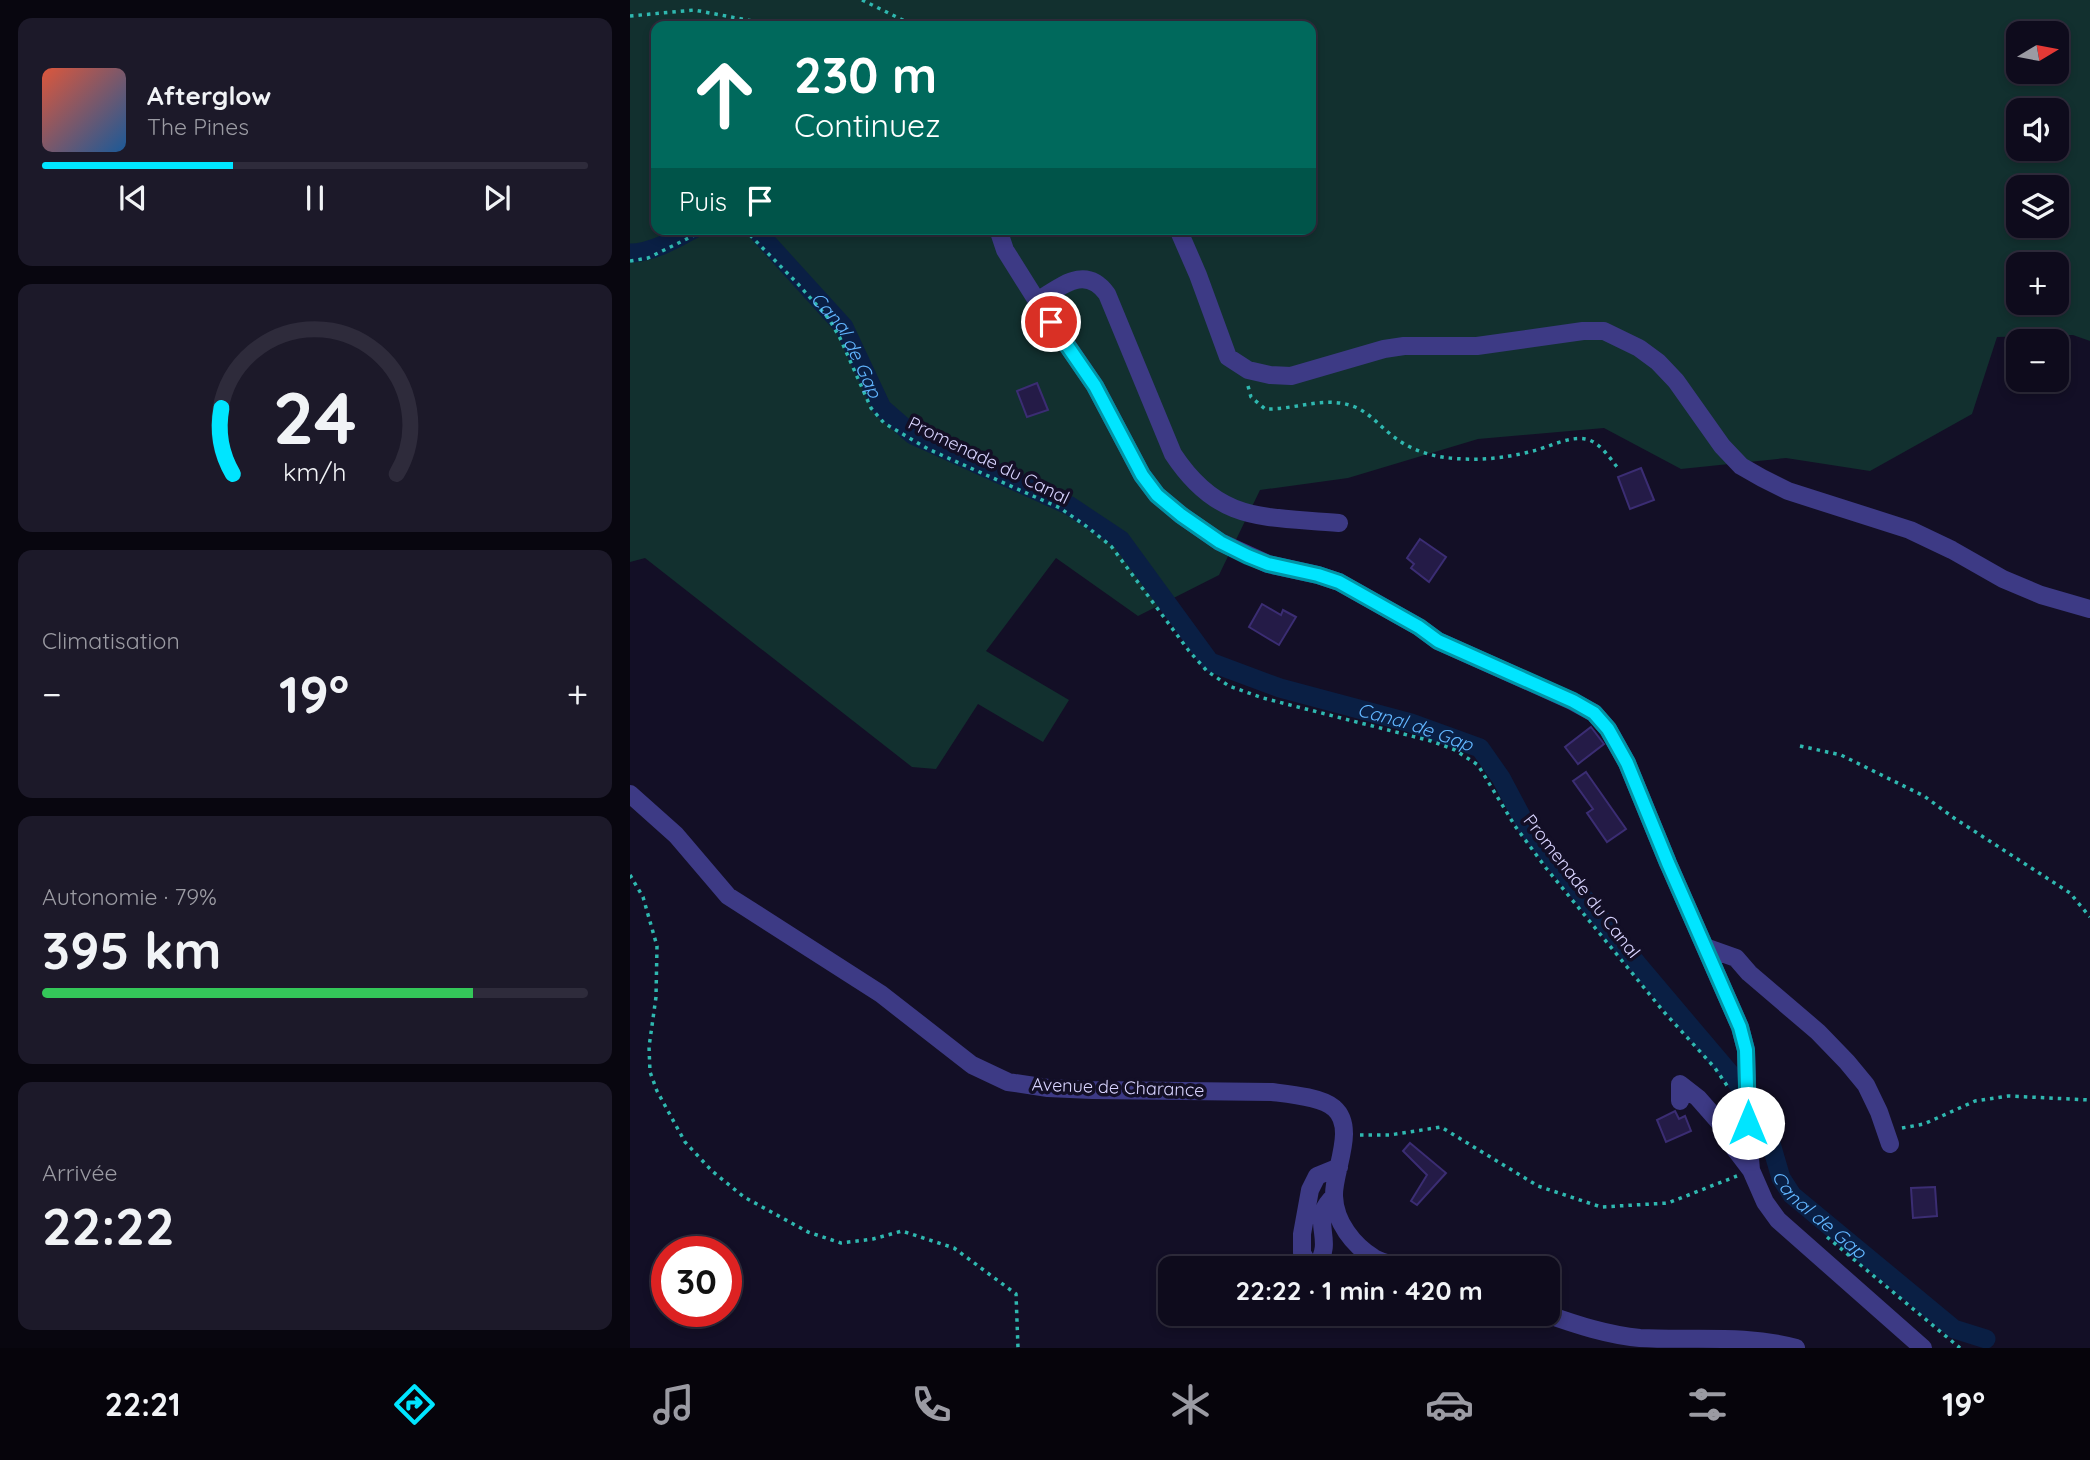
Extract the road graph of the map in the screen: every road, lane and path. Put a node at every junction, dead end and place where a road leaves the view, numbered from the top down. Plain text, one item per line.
1 (862, 0) edge
2 (630, 16) edge
3 (752, 21) edge
4 (905, 21) edge
5 (695, 235) edge
6 (750, 235) edge
7 (1000, 235) edge
8 (1181, 235) edge
9 (630, 261) edge
10 (1037, 301) junction
11 (1248, 370) junction
12 (1617, 467) dead end
13 (1339, 523) dead end
14 (2090, 609) edge
15 (1800, 746) dead end
16 (630, 794) edge
17 (630, 875) edge
18 (2090, 917) edge
19 (1705, 947) junction
20 (1743, 1095) junction
21 (1679, 1101) dead end
22 (2090, 1101) edge
23 (1344, 1136) junction
24 (1888, 1138) joint
25 (1339, 1167) junction
26 (1751, 1170) junction
27 (1334, 1196) junction
28 (1824, 1235) dead end
29 (1372, 1256) edge
30 (1560, 1318) edge
31 (1018, 1348) edge
32 (1796, 1348) edge
33 (1923, 1348) edge
34 (1960, 1348) edge

1 - 4 path
2 - 3 path
5 - 9 path
6 - 20 path, Promenade du Canal
7 - 10 street
8 - 11 street
10 - 13 street
10 - 19 street
11 - 12 path
11 - 14 street
15 - 18 path
16 - 23 street, Avenue de Charance
17 - 31 path
19 - 20 street
19 - 24 street
20 - 26 street
21 - 26 street
22 - 24 path
23 - 25 street
23 - 26 path
25 - 27 street
25 - 27 street
26 - 33 street
27 - 29 street
28 - 34 path
30 - 32 street

